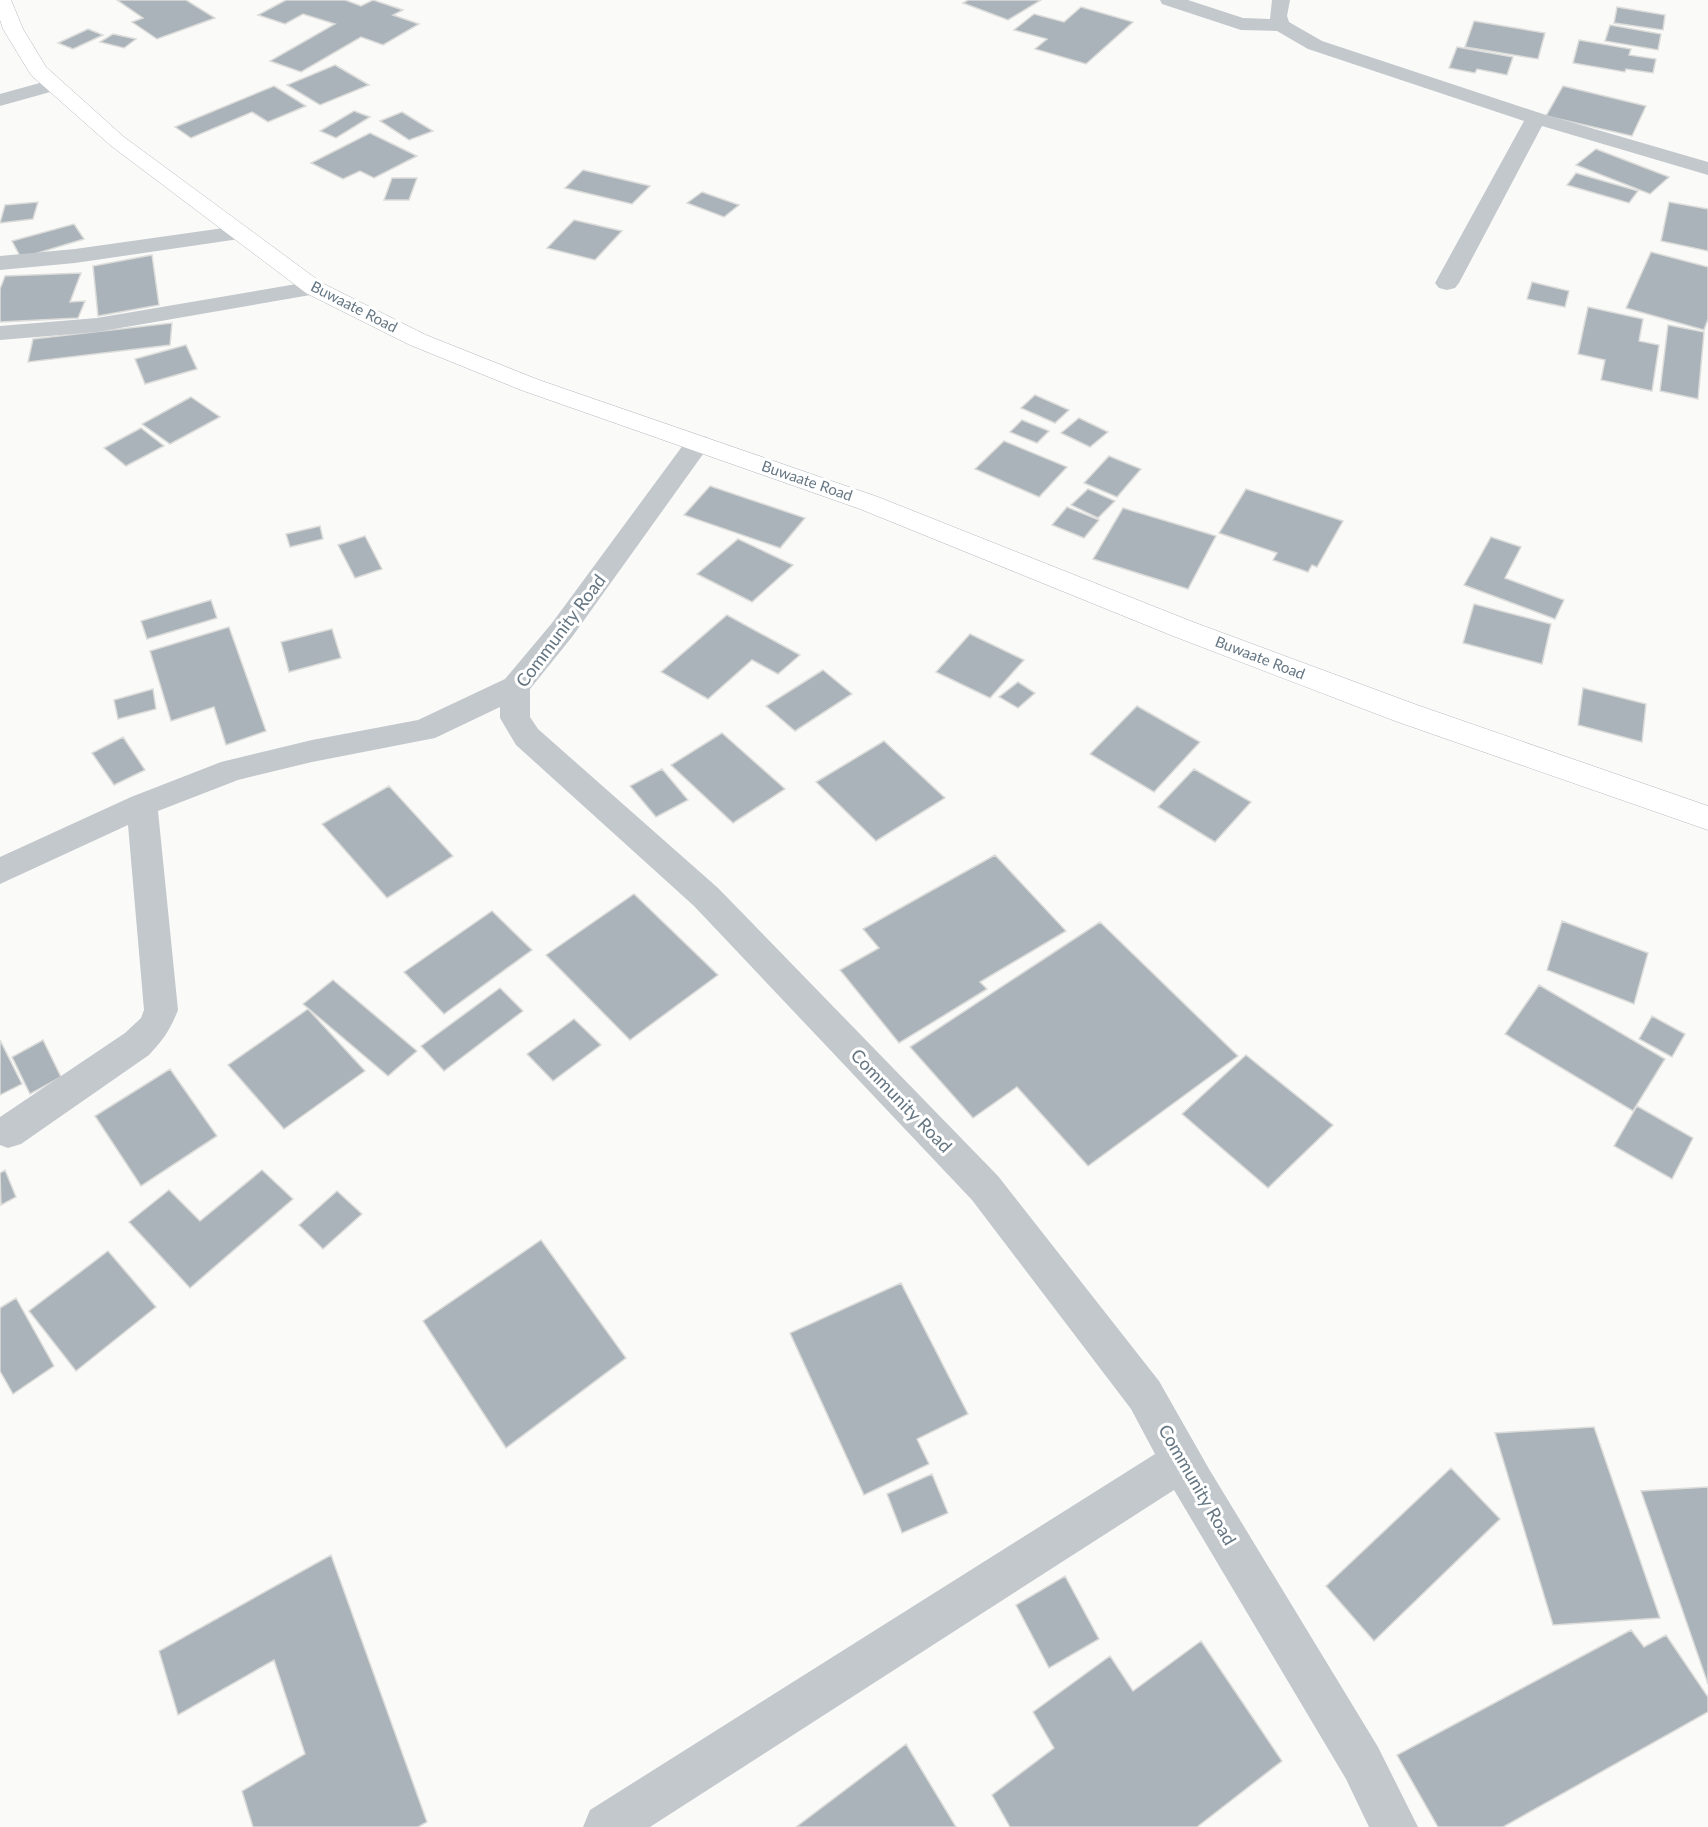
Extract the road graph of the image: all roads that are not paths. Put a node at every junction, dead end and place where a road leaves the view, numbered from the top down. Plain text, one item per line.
1 (2, 0) edge
2 (1169, 0) edge
3 (1281, 0) edge
4 (1281, 25) junction
5 (6, 30) edge
6 (54, 85) junction
7 (0, 100) edge
8 (1536, 118) junction
9 (1708, 169) edge
10 (238, 233) junction
11 (0, 263) edge
12 (1447, 283) dead end
13 (314, 288) junction
14 (0, 333) edge
15 (698, 443) junction
16 (515, 687) junction
17 (142, 805) junction
18 (1708, 818) edge
19 (0, 871) edge
20 (8, 1132) dead end
21 (1181, 1461) junction
22 (607, 1827) edge
23 (1394, 1827) edge

1 - 5 street, Buwaate Road
2 - 4 street
3 - 4 street
4 - 8 street
5 - 6 street, Buwaate Road
6 - 7 street
6 - 10 street, Buwaate Road
8 - 9 street
8 - 12 street
10 - 11 street
10 - 13 street, Buwaate Road
13 - 14 street
13 - 15 street, Buwaate Road
15 - 16 street, Community Road
15 - 18 street, Buwaate Road
16 - 17 street
16 - 21 street, Community Road
17 - 19 street
17 - 20 street
21 - 22 street
21 - 23 street, Community Road

